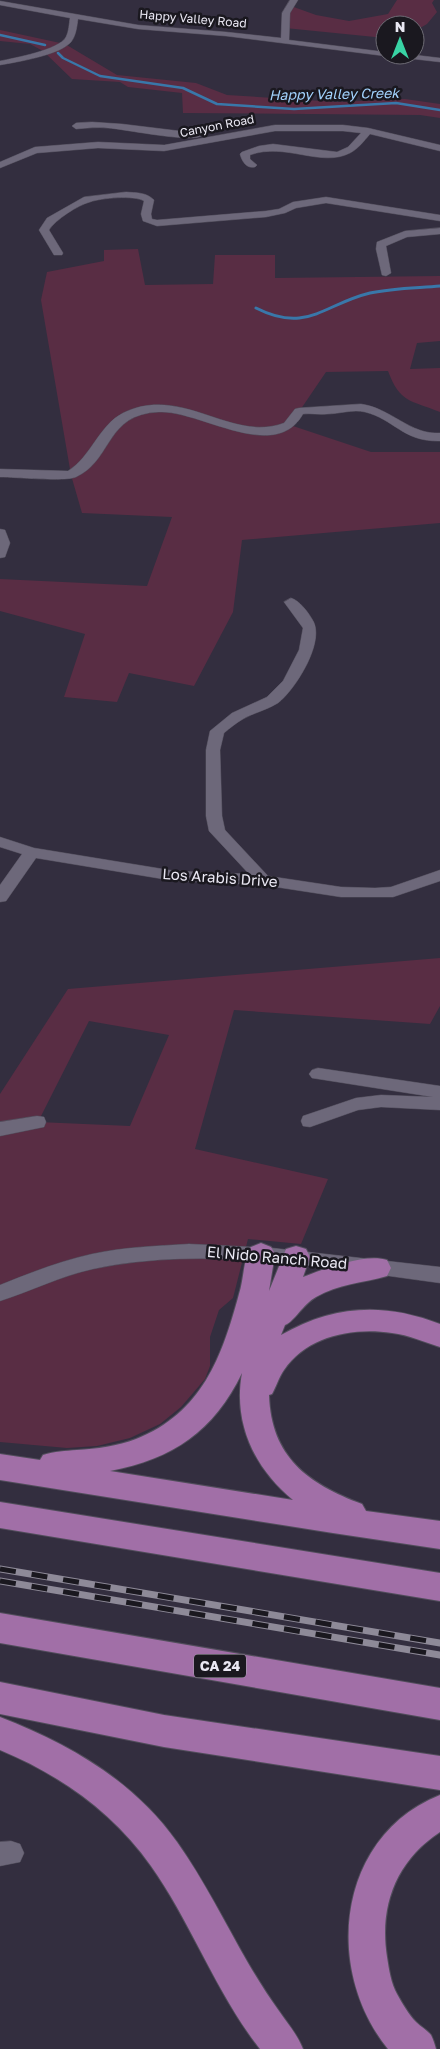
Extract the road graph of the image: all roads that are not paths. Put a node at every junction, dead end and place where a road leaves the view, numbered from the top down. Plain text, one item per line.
1 (294, 0) edge
2 (0, 3) edge
3 (74, 16) junction
4 (285, 41) junction
5 (375, 53) edge
6 (425, 58) edge
7 (440, 60) edge
8 (0, 62) edge
9 (76, 126) dead end
10 (368, 131) junction
11 (230, 136) junction
12 (440, 148) edge
13 (35, 150) junction
14 (0, 154) edge
15 (0, 165) edge
16 (252, 165) dead end
17 (440, 218) edge
18 (440, 231) edge
19 (58, 253) dead end
20 (386, 273) dead end
21 (440, 436) edge
22 (0, 473) edge
23 (0, 533) edge
24 (0, 554) edge
25 (291, 602) dead end
26 (0, 842) edge
27 (32, 852) junction
28 (440, 875) edge
29 (263, 880) junction
30 (0, 897) edge
31 (318, 1074) dead end
32 (440, 1092) edge
33 (440, 1104) edge
34 (310, 1121) dead end
35 (37, 1122) dead end
36 (0, 1129) edge
37 (260, 1254) junction
38 (296, 1257) junction
39 (377, 1268) junction
40 (440, 1275) edge
41 (0, 1293) edge
42 (270, 1328) junction
43 (440, 1336) edge
44 (256, 1412) junction
45 (0, 1466) edge
46 (0, 1515) edge
47 (440, 1533) edge
48 (440, 1587) edge
49 (0, 1628) edge
50 (0, 1698) edge
51 (440, 1704) edge
52 (0, 1734) edge
53 (440, 1773) edge
54 (440, 1812) edge
55 (284, 2049) edge
56 (417, 2049) edge

1 - 4 street
2 - 3 street, Happy Valley Road
3 - 4 street, Happy Valley Road
3 - 8 street
4 - 5 street, Happy Valley Road
6 - 7 street
9 - 11 street
10 - 11 street, Canyon Road
10 - 12 street, Canyon Road
10 - 16 street
11 - 13 street, Canyon Road
13 - 14 street
13 - 15 street, Canyon Road
17 - 19 street
18 - 20 street
21 - 22 street
23 - 24 street
25 - 29 street
26 - 27 street, Los Arabis Drive
27 - 29 street, Los Arabis Drive
27 - 30 street
28 - 29 street, Los Arabis Drive
31 - 32 street
33 - 34 street
35 - 36 street
37 - 38 street, El Nido Ranch Road
37 - 41 street, El Nido Ranch Road
37 - 45 highway
38 - 39 street, El Nido Ranch Road
38 - 42 highway
39 - 40 street, El Nido Ranch Road
39 - 42 highway
42 - 44 highway
43 - 44 highway
44 - 47 highway
45 - 47 highway
46 - 48 highway
49 - 51 highway, CA 24
50 - 53 highway
52 - 55 highway
54 - 56 highway

